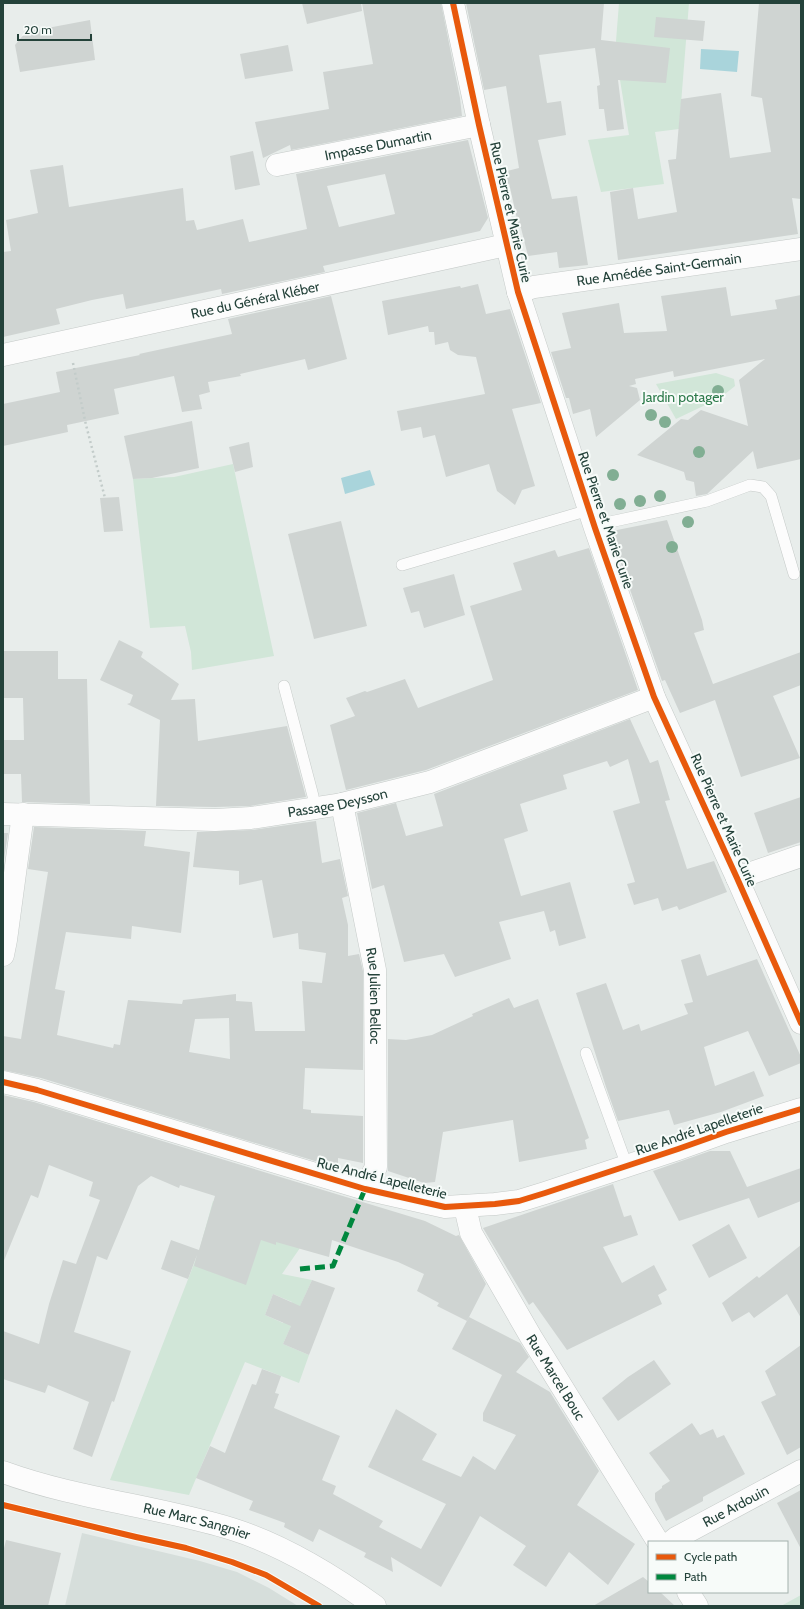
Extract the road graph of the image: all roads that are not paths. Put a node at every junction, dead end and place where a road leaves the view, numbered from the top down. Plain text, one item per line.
1 (453, 3) edge
2 (479, 125) junction
3 (278, 165) dead end
4 (506, 245) junction
5 (801, 249) edge
6 (518, 292) junction
7 (3, 356) edge
8 (592, 519) junction
9 (402, 565) dead end
10 (794, 574) dead end
11 (284, 686) dead end
12 (654, 697) junction
13 (342, 804) junction
14 (314, 808) junction
15 (13, 814) edge
16 (801, 856) edge
17 (737, 878) junction
18 (3, 955) edge
19 (801, 1023) edge
20 (586, 1053) dead end
21 (3, 1082) edge
22 (801, 1109) edge
23 (627, 1166) junction
24 (365, 1189) junction
25 (465, 1207) junction
26 (801, 1471) edge
27 (3, 1472) edge
28 (657, 1541) edge
29 (672, 1541) edge
30 (689, 1593) edge
31 (375, 1606) edge
32 (697, 1606) edge

1 - 2 street, Rue Pierre et Marie Curie
2 - 3 street, Impasse Dumartin
2 - 4 street, Rue Pierre et Marie Curie
4 - 6 street, Rue Pierre et Marie Curie
4 - 7 street, Rue du Général Kléber
5 - 6 street, Rue Amédée Saint-Germain
6 - 8 street, Rue Pierre et Marie Curie
8 - 9 lane
8 - 10 lane
8 - 12 street, Rue Pierre et Marie Curie
11 - 14 lane
12 - 13 street, Passage Deysson
12 - 17 street, Rue Pierre et Marie Curie
13 - 14 street, Passage Deysson
13 - 24 street, Rue Julien Belloc
14 - 15 street, Passage Deysson
15 - 18 street
16 - 17 street
17 - 19 street, Rue Pierre et Marie Curie
20 - 23 lane
21 - 24 street, Rue André Lapelleterie
22 - 23 street, Rue André Lapelleterie
23 - 25 street, Rue André Lapelleterie
24 - 25 street, Rue André Lapelleterie
25 - 28 street, Rue Marcel Bouc
26 - 29 street, Rue Ardouin
27 - 31 street, Rue Marc Sangnier
30 - 32 street

